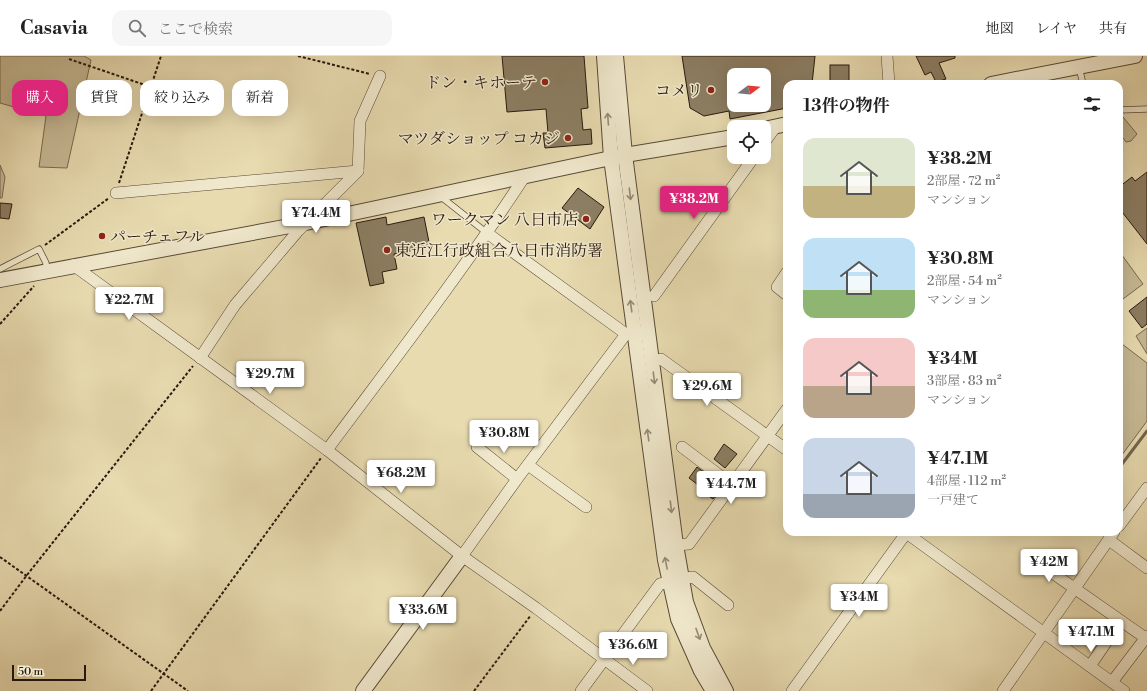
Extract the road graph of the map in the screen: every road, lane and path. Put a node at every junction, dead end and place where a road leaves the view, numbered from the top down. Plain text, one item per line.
1 (161, 56) edge
2 (298, 56) edge
3 (604, 56) edge
4 (616, 56) edge
5 (887, 56) edge
6 (1136, 56) edge
7 (69, 59) dead end
8 (1087, 62) edge
9 (380, 76) joint
10 (153, 80) edge
11 (889, 80) edge
12 (1008, 80) edge
13 (1084, 80) edge
14 (140, 83) edge
15 (1147, 109) edge
16 (1123, 110) edge
17 (141, 116) edge
18 (727, 133) edge
19 (625, 155) junction
20 (611, 158) junction
21 (749, 164) edge
22 (358, 171) junction
23 (525, 176) junction
24 (116, 193) junction
25 (438, 194) junction
26 (306, 223) junction
27 (487, 233) junction
28 (39, 249) junction
29 (73, 265) junction
30 (0, 269) edge
31 (46, 270) junction
32 (783, 278) edge
33 (0, 280) edge
34 (783, 292) edge
35 (654, 296) dead end
36 (0, 324) edge
37 (636, 333) junction
38 (200, 358) junction
39 (652, 361) junction
40 (783, 414) edge
41 (767, 436) junction
42 (477, 447) dead end
43 (682, 447) dead end
44 (783, 447) edge
45 (326, 450) junction
46 (528, 465) junction
47 (517, 479) junction
48 (731, 484) junction
49 (1146, 493) edge
50 (586, 507) dead end
51 (1123, 521) edge
52 (903, 536) edge
53 (911, 536) edge
54 (1111, 536) edge
55 (1118, 536) edge
56 (676, 546) junction
57 (0, 556) edge
58 (462, 556) junction
59 (1034, 560) dead end
60 (1147, 568) edge
61 (27, 575) junction
62 (676, 580) junction
63 (1076, 588) junction
64 (728, 604) dead end
65 (536, 608) junction
66 (0, 612) edge
67 (1116, 628) dead end
68 (1044, 634) junction
69 (1146, 638) edge
70 (605, 659) junction
71 (1090, 666) junction
72 (163, 673) junction
73 (1112, 682) junction
74 (151, 691) edge
75 (188, 691) edge
76 (363, 691) edge
77 (474, 691) edge
78 (581, 691) edge
79 (647, 691) edge
80 (713, 691) edge
81 (726, 691) edge
82 (792, 691) edge
83 (1003, 691) edge
84 (1124, 691) edge

1 - 10 path
2 - 9 path
20 -> 3 street
4 - 19 street
5 - 11 street
6 - 8 street
7 - 14 path
8 - 12 street
8 - 13 lane
9 - 22 street
15 - 16 lane
17 - 24 path
18 - 19 street
19 - 20 street
19 -> 37 street
20 - 23 street
37 -> 20 street
21 - 35 street
22 - 24 street
22 - 26 street
23 - 25 street
23 - 27 street
24 - 28 path
25 - 26 street
25 - 27 lane
26 - 29 street
26 - 38 street
27 - 37 street
27 - 45 street
28 - 30 lane
28 - 31 lane
29 - 31 street
29 - 38 street
31 - 33 street
31 - 36 path
32 - 34 street
37 - 39 street
37 - 46 street
62 -> 37 street
38 - 45 street
38 - 61 path
39 - 41 street
39 -> 56 street
40 - 41 street
41 - 44 street
41 - 48 street
42 - 47 street
43 - 48 street
45 - 58 street
45 - 72 path
46 - 47 street
46 - 50 street
47 - 58 street
48 - 56 street
49 - 51 street
52 - 82 street
53 - 68 street
54 - 63 street
55 - 60 street
56 - 62 street
57 - 61 path
58 - 65 street
58 - 76 street
59 - 63 street
61 - 66 path
61 - 72 path
62 - 64 street
62 - 70 street
62 - 80 street
62 -> 81 street
63 - 68 street
63 - 69 street
65 - 70 street
65 - 77 path
67 - 71 street
68 - 71 street
68 - 83 street
69 - 73 street
70 - 78 street
70 - 79 street
71 - 73 street
72 - 74 path
72 - 75 path
73 - 84 street

